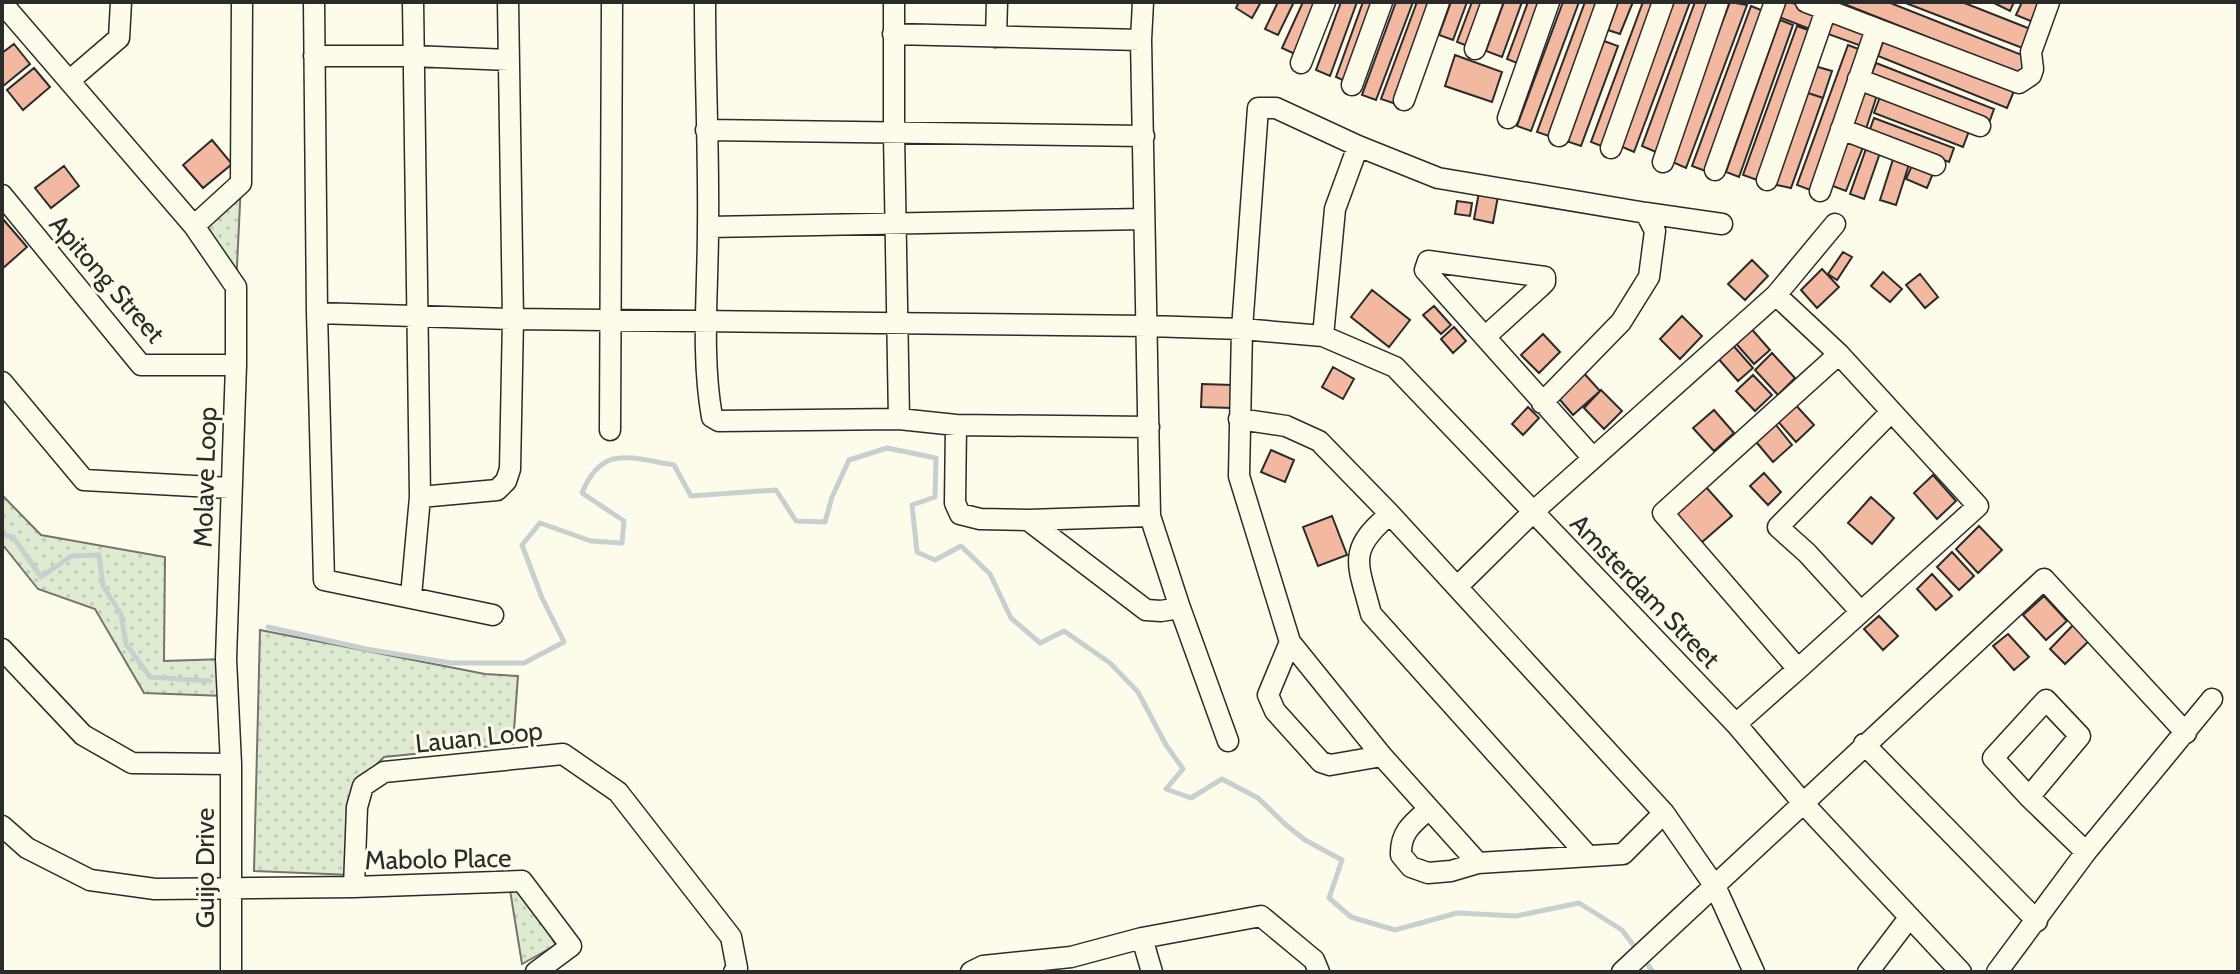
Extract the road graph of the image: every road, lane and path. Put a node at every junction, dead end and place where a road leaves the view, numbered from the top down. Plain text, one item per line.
1 (2, 2) edge
2 (121, 2) edge
3 (242, 2) edge
4 (314, 2) edge
5 (413, 2) edge
6 (508, 2) edge
7 (612, 2) edge
8 (705, 2) edge
9 (894, 2) edge
10 (997, 2) edge
11 (1143, 2) edge
12 (1325, 2) edge
13 (1382, 2) edge
14 (1439, 2) edge
15 (1492, 2) edge
16 (1549, 2) edge
17 (1607, 2) edge
18 (1663, 2) edge
19 (1718, 2) edge
20 (1775, 2) edge
21 (2049, 2) edge
22 (1817, 5) edge
23 (1876, 29) junction
24 (893, 34) junction
25 (996, 37) junction
26 (1141, 40) junction
27 (1475, 49) dead end
28 (314, 56) junction
29 (413, 56) junction
30 (509, 60) junction
31 (1301, 63) dead end
32 (1858, 79) junction
33 (69, 81) junction
34 (1352, 85) dead end
35 (1404, 100) dead end
36 (1508, 118) dead end
37 (1980, 126) dead end
38 (1841, 129) junction
39 (706, 130) junction
40 (894, 134) junction
41 (1144, 136) junction
42 (1559, 136) dead end
43 (1358, 146) junction
44 (1611, 148) dead end
45 (1663, 162) dead end
46 (1935, 165) dead end
47 (1715, 170) dead end
48 (1767, 180) dead end
49 (1820, 191) dead end
50 (2, 195) edge
51 (1646, 213) junction
52 (1144, 219) junction
53 (1722, 224) dead end
54 (1835, 224) dead end
55 (897, 225) junction
56 (194, 226) junction
57 (708, 227) junction
58 (1776, 295) junction
59 (317, 313) junction
60 (417, 315) junction
61 (513, 319) junction
62 (612, 319) junction
63 (706, 321) junction
64 (897, 322) junction
65 (1148, 326) junction
66 (1242, 329) junction
67 (1323, 336) junction
68 (1486, 336) junction
69 (1839, 354) junction
70 (236, 365) junction
71 (2, 382) edge
72 (1542, 403) junction
73 (1891, 412) junction
74 (899, 419) junction
75 (1239, 419) junction
76 (956, 425) junction
77 (1149, 427) junction
78 (610, 430) dead end
79 (1593, 458) junction
80 (230, 488) junction
81 (420, 497) junction
82 (1534, 511) junction
83 (1390, 514) junction
84 (1150, 516) junction
85 (1028, 520) junction
86 (1458, 586) junction
87 (411, 596) junction
88 (1180, 608) junction
89 (1861, 612) junction
90 (493, 615) dead end
91 (1290, 642) junction
92 (2, 649) edge
93 (1798, 669) junction
94 (2212, 699) dead end
95 (1736, 724) junction
96 (2186, 733) junction
97 (1228, 741) dead end
98 (1864, 744) junction
99 (1382, 756) junction
100 (231, 764) junction
101 (2029, 797) junction
102 (1803, 803) junction
103 (1429, 809) junction
104 (1664, 813) junction
105 (2, 826) edge
106 (2086, 852) junction
107 (1588, 856) junction
108 (1478, 863) junction
109 (354, 887) junction
110 (231, 888) junction
111 (1716, 888) junction
112 (1909, 918) junction
113 (2037, 921) junction
114 (1142, 938) junction
115 (1072, 964) edge
116 (1625, 970) edge
117 (231, 972) edge
118 (536, 972) edge
119 (734, 972) edge
120 (971, 972) edge
121 (1152, 972) edge
122 (1319, 972) edge
123 (1754, 972) edge
124 (1868, 972) edge
125 (1961, 972) edge
126 (1997, 972) edge

1 - 33 street, Molave Loop
2 - 33 street
3 - 56 street
4 - 28 street
5 - 29 street
6 - 30 street
7 - 62 street
8 - 39 street
9 - 24 street
10 - 25 street
11 - 26 street
12 - 31 street
13 - 34 street
14 - 35 street
15 - 27 street
16 - 36 street
17 - 42 street
18 - 44 street
19 - 45 street
20 - 47 street
21 - 23 street
22 - 23 street
22 - 48 street
23 - 32 street
24 - 25 street
24 - 40 street
25 - 26 street
26 - 41 street
28 - 29 street
28 - 59 street
29 - 30 street
29 - 60 street
30 - 61 street
32 - 37 street
32 - 38 street
33 - 56 street, Molave Loop
38 - 46 street
38 - 49 street
39 - 40 street
39 - 57 street
40 - 41 street
40 - 55 street
41 - 52 street
43 - 51 street
43 - 66 street
43 - 67 street
50 - 70 street, Apitong Street
51 - 53 street
51 - 72 street
52 - 55 street
52 - 65 street
54 - 58 street
55 - 57 street
55 - 64 street
56 - 70 street, Molave Loop
57 - 63 street
58 - 69 street
58 - 79 street
59 - 60 street, Amsterdam Street
59 - 87 street
60 - 61 street, Amsterdam Street
60 - 81 street
61 - 62 street, Amsterdam Street
61 - 81 street
62 - 63 street, Amsterdam Street
62 - 78 street
63 - 64 street, Amsterdam Street
63 - 74 street
64 - 65 street, Amsterdam Street
64 - 74 street
65 - 66 street, Amsterdam Street
65 - 77 street
66 - 67 street, Amsterdam Street
66 - 75 street
67 - 82 street, Amsterdam Street
68 - 68 street
68 - 72 street
69 - 73 street
69 - 93 street
70 - 80 street, Molave Loop
71 - 80 street
72 - 79 street
73 - 89 street
73 - 89 street
74 - 76 street
75 - 83 street
75 - 91 street
76 - 77 street
76 - 85 street
77 - 84 street
79 - 82 street
80 - 100 street, Molave Loop
81 - 87 street
82 - 86 street
82 - 95 street, Amsterdam Street
83 - 86 street
83 - 107 street
84 - 85 street
84 - 88 street
85 - 88 street
86 - 104 street
87 - 90 street
88 - 97 street
89 - 93 street
91 - 99 street
91 - 99 street
92 - 100 street
93 - 95 street
94 - 96 street
95 - 102 street, Amsterdam Street
96 - 98 street
96 - 106 street
98 - 102 street
98 - 113 street
99 - 103 street
100 - 110 street, Guijo Drive
101 - 101 street
101 - 106 street
102 - 111 street
102 - 112 street, Amsterdam Street
103 - 108 street
103 - 108 street
104 - 107 street
104 - 111 street
105 - 110 street, Mabolo Place
106 - 113 street
107 - 108 street
109 - 110 street, Mabolo Place
109 - 118 street, Mabolo Place
109 - 119 street, Lauan Loop
110 - 117 street, Guijo Drive
111 - 116 street
111 - 123 street
112 - 124 street
112 - 125 street, Amsterdam Street
113 - 126 street
114 - 115 street
114 - 121 street
114 - 122 street
115 - 120 street

